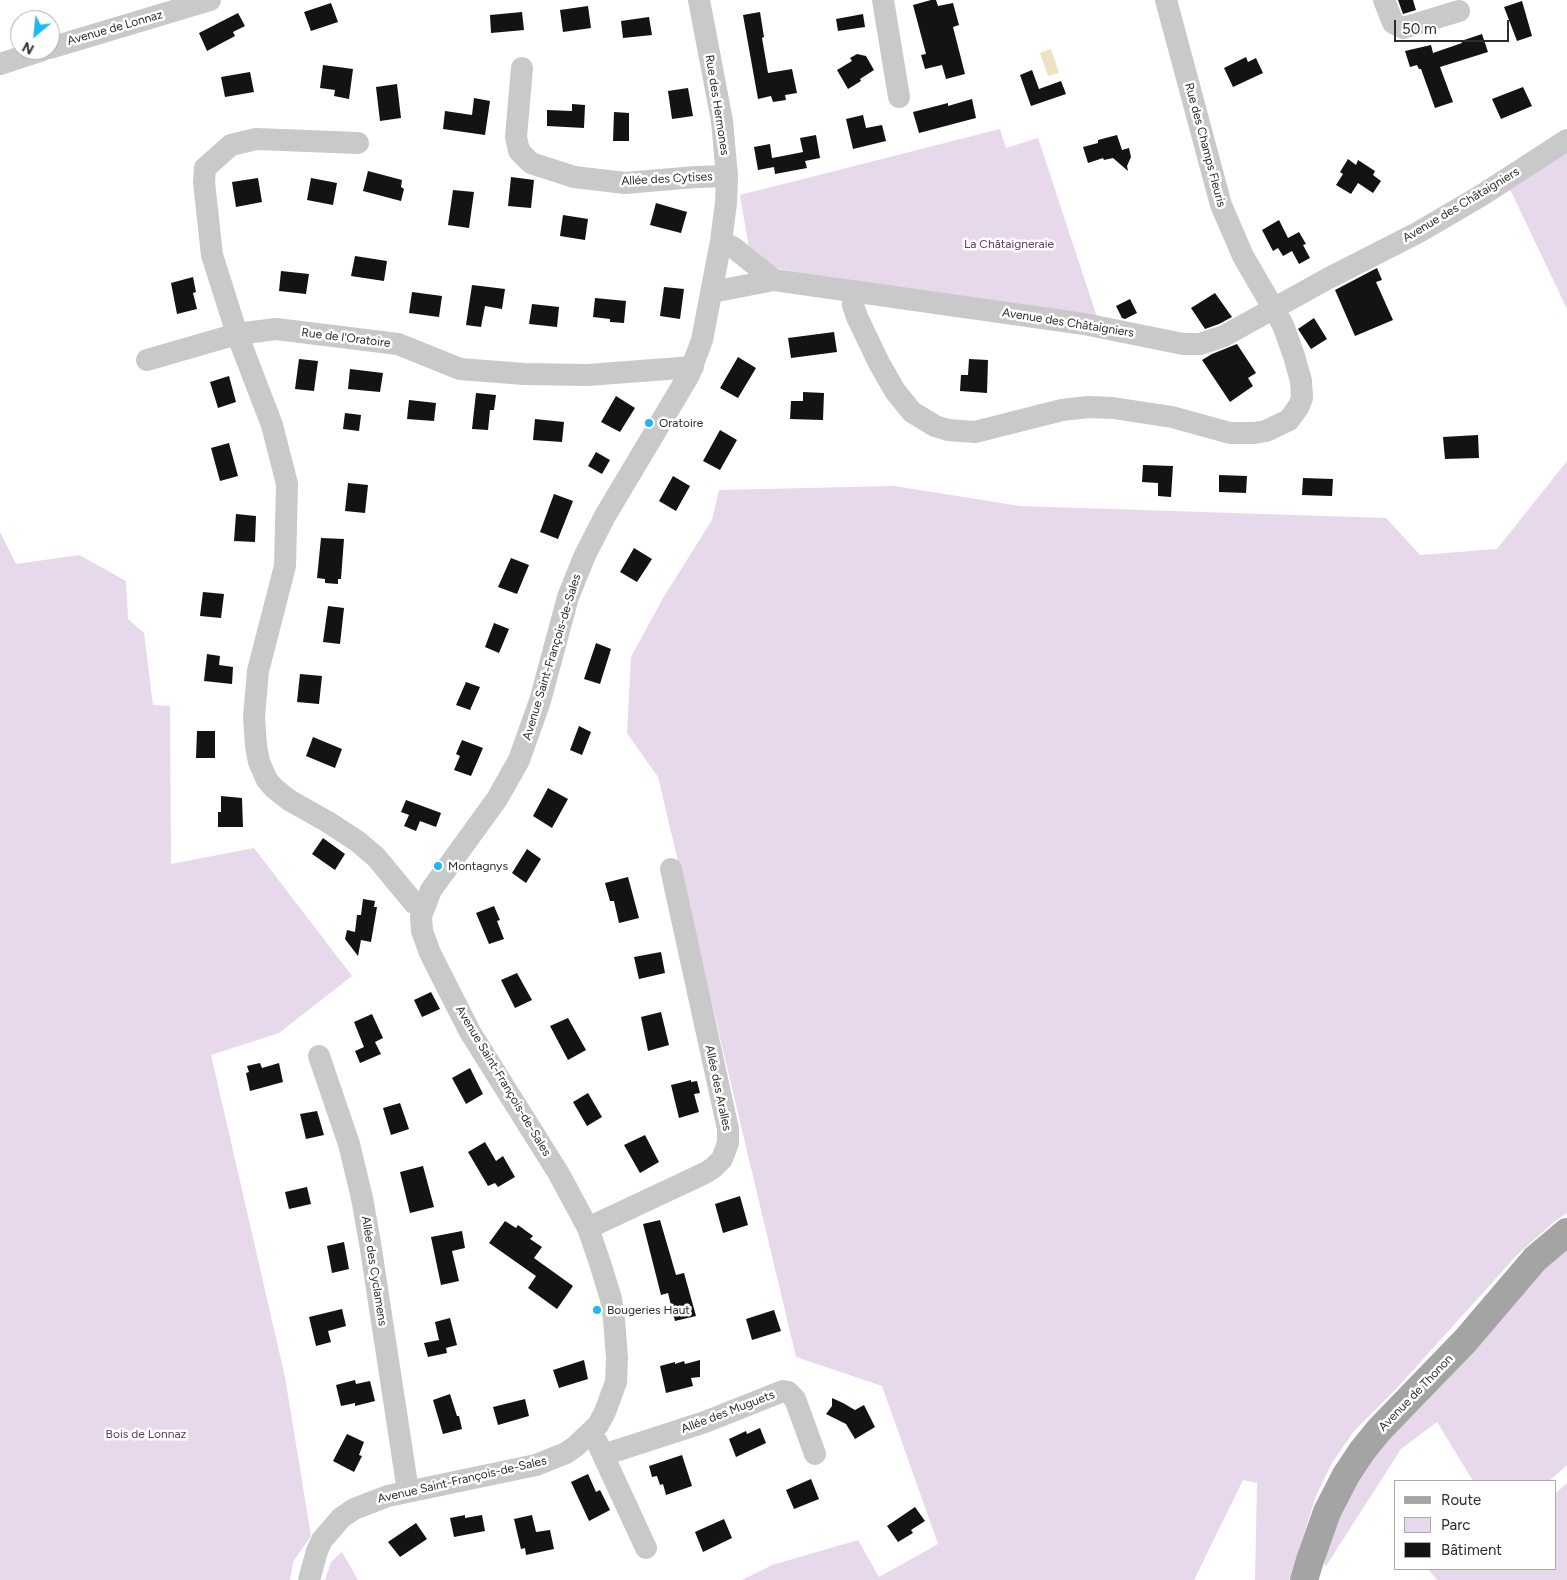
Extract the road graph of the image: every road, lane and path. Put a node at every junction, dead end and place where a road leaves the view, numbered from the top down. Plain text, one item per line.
1 (210, 0) edge
2 (698, 0) edge
3 (883, 0) edge
4 (1166, 0) edge
5 (1384, 0) edge
6 (1459, 11) dead end
7 (60, 45) edge
8 (12, 60) edge
9 (0, 64) edge
10 (522, 68) dead end
11 (899, 97) dead end
12 (1567, 140) edge
13 (358, 143) dead end
14 (727, 176) junction
15 (721, 240) junction
16 (774, 280) junction
17 (712, 292) junction
18 (854, 292) junction
19 (1274, 309) junction
20 (237, 334) junction
21 (147, 360) dead end
22 (693, 367) junction
23 (671, 868) dead end
24 (423, 908) junction
25 (319, 1056) dead end
26 (588, 1228) junction
27 (1567, 1232) edge
28 (591, 1432) junction
29 (815, 1454) dead end
30 (602, 1455) junction
31 (408, 1491) junction
32 (646, 1548) dead end
33 (309, 1580) edge
34 (1304, 1580) edge

1 - 7 street, Avenue de Lonnaz
2 - 14 street, Rue des Hermones
3 - 11 street
4 - 19 street, Rue des Champs Fleuris
5 - 6 street
8 - 9 street
10 - 14 street, Allée des Cytises
12 - 19 street, Avenue des Châtaigniers
13 - 20 street
14 - 15 street, Rue des Hermones
15 - 16 street
15 - 17 street, Avenue Saint-François-de-Sales
16 - 17 street, Avenue des Châtaigniers
16 - 18 street, Avenue des Châtaigniers
17 - 22 street, Avenue Saint-François-de-Sales
18 - 19 street, Avenue des Châtaigniers
18 - 19 street
20 - 21 street, Rue de l'Oratoire
20 - 22 street, Rue de l'Oratoire
20 - 24 street
22 - 24 street, Avenue Saint-François-de-Sales
23 - 26 street, Allée des Aralles
24 - 26 street, Avenue Saint-François-de-Sales
25 - 31 street, Allée des Cyclamens
26 - 28 street, Avenue Saint-François-de-Sales
27 - 34 main road, Avenue de Thonon
28 - 30 street
28 - 31 street, Avenue Saint-François-de-Sales
29 - 30 street, Allée des Muguets
30 - 32 street
31 - 33 street, Avenue Saint-François-de-Sales

